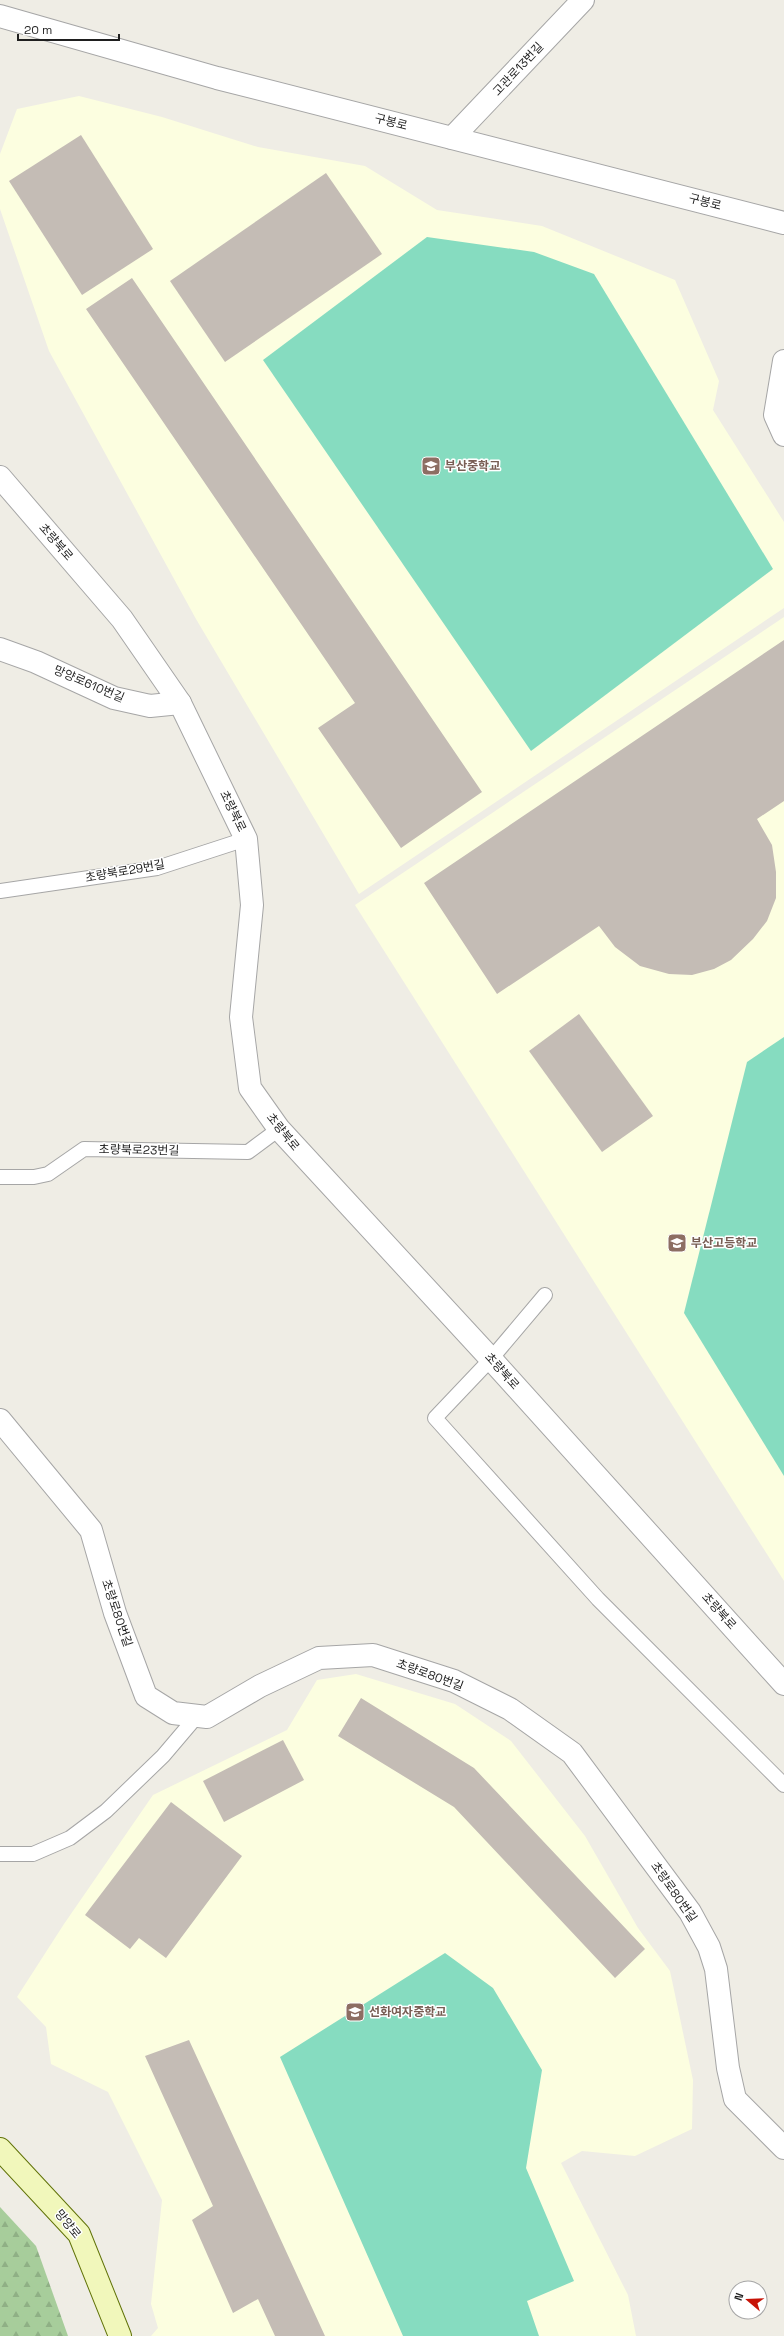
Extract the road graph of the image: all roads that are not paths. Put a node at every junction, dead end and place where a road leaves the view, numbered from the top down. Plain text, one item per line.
1 (583, 0) edge
2 (0, 16) edge
3 (452, 138) junction
4 (784, 223) edge
5 (784, 361) edge
6 (784, 435) edge
7 (0, 477) edge
8 (0, 649) edge
9 (180, 703) junction
10 (246, 839) junction
11 (0, 891) edge
12 (278, 1129) junction
13 (0, 1177) edge
14 (545, 1295) dead end
15 (491, 1359) junction
16 (0, 1420) edge
17 (784, 1684) edge
18 (197, 1716) junction
19 (784, 1785) edge
20 (0, 1854) edge
21 (784, 2148) edge
22 (0, 2149) edge
23 (120, 2336) edge

1 - 3 street, 고관로13번길
2 - 3 street, 구봉로
3 - 4 street, 구봉로
5 - 6 street
7 - 9 street, 초량북로
8 - 9 street, 망양로610번길
9 - 10 street, 초량북로
10 - 11 lane, 초량북로29번길
10 - 12 street, 초량북로
12 - 13 lane, 초량북로23번길
12 - 15 street, 초량북로
14 - 15 lane
15 - 17 street, 초량북로
15 - 19 lane
16 - 18 street, 초량로80번길
18 - 20 lane
18 - 21 street, 초량로80번길
22 - 23 main road, 망양로

